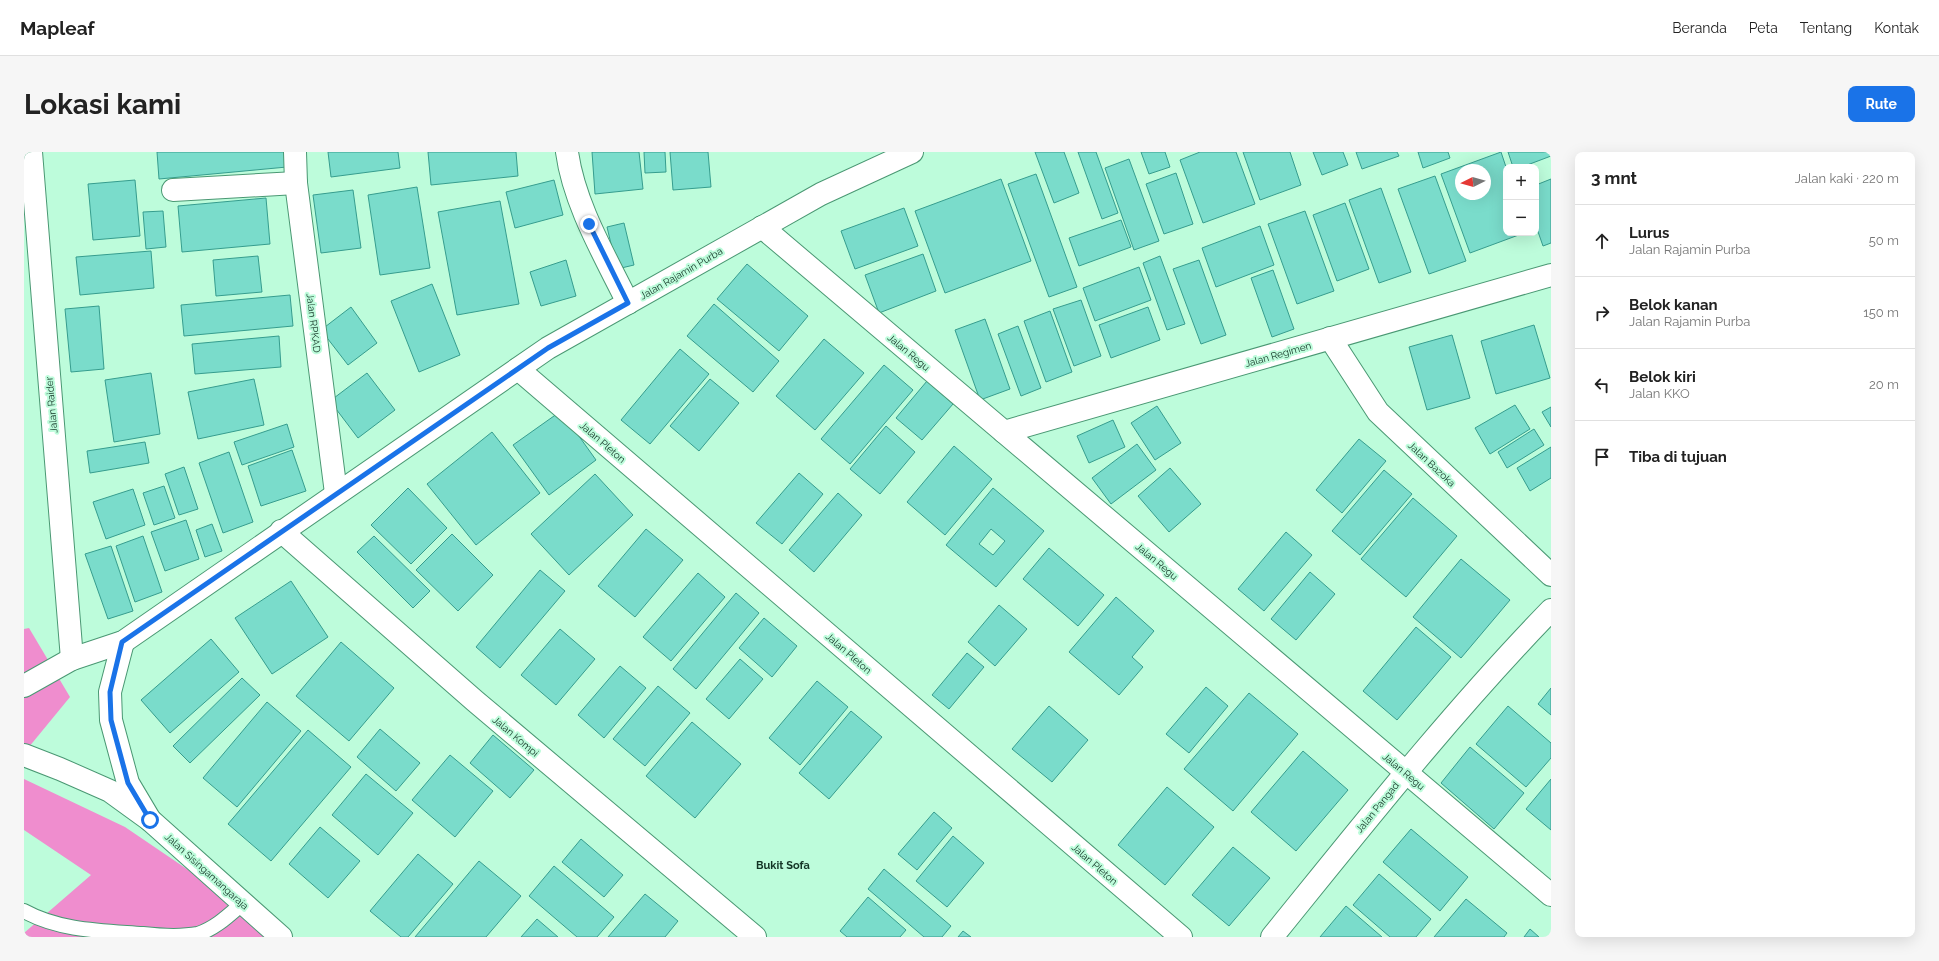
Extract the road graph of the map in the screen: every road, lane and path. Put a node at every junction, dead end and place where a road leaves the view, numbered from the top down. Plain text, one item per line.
1 (31, 152) edge
2 (295, 152) edge
3 (567, 152) edge
4 (912, 152) edge
5 (296, 183) junction
6 (173, 190) dead end
7 (762, 227) junction
8 (1551, 275) edge
9 (628, 303) junction
10 (1330, 338) junction
11 (518, 369) junction
12 (1004, 432) junction
13 (336, 493) junction
14 (281, 531) junction
15 (1551, 575) edge
16 (1551, 610) edge
17 (122, 642) junction
18 (72, 659) junction
19 (24, 686) edge
20 (24, 755) edge
21 (1406, 772) junction
22 (150, 820) junction
23 (1551, 895) edge
24 (243, 903) junction
25 (24, 911) edge
26 (281, 937) edge
27 (755, 937) edge
28 (1181, 937) edge
29 (1272, 937) edge

1 - 18 main road, Jalan Raider
2 - 5 main road, Jalan RPKAD
3 - 9 main road
4 - 7 main road, Jalan Rajamin Purba
5 - 6 main road
5 - 13 main road, Jalan RPKAD
7 - 9 main road, Jalan Rajamin Purba
7 - 12 main road, Jalan Regu
8 - 10 main road, Jalan Regimen
9 - 11 main road, Jalan Rajamin Purba
10 - 12 main road, Jalan Regimen
10 - 15 main road, Jalan Bazoka
11 - 13 main road, Jalan Rajamin Purba
11 - 28 main road, Jalan Pleton
12 - 21 main road, Jalan Regu
13 - 14 main road, Jalan Rajamin Purba
14 - 17 main road, Jalan Rajamin Purba
14 - 27 main road, Jalan Kompi
16 - 21 main road, Jalan Pangad
17 - 18 main road, Jalan Rajamin Purba
17 - 22 main road
18 - 19 main road, Jalan Rajamin Purba
20 - 22 main road, Jalan Sisingamangaraja
21 - 23 main road, Jalan Regu
21 - 29 main road, Jalan Pangad
22 - 24 main road, Jalan Sisingamangaraja
24 - 25 lane
24 - 26 main road, Jalan Sisingamangaraja

